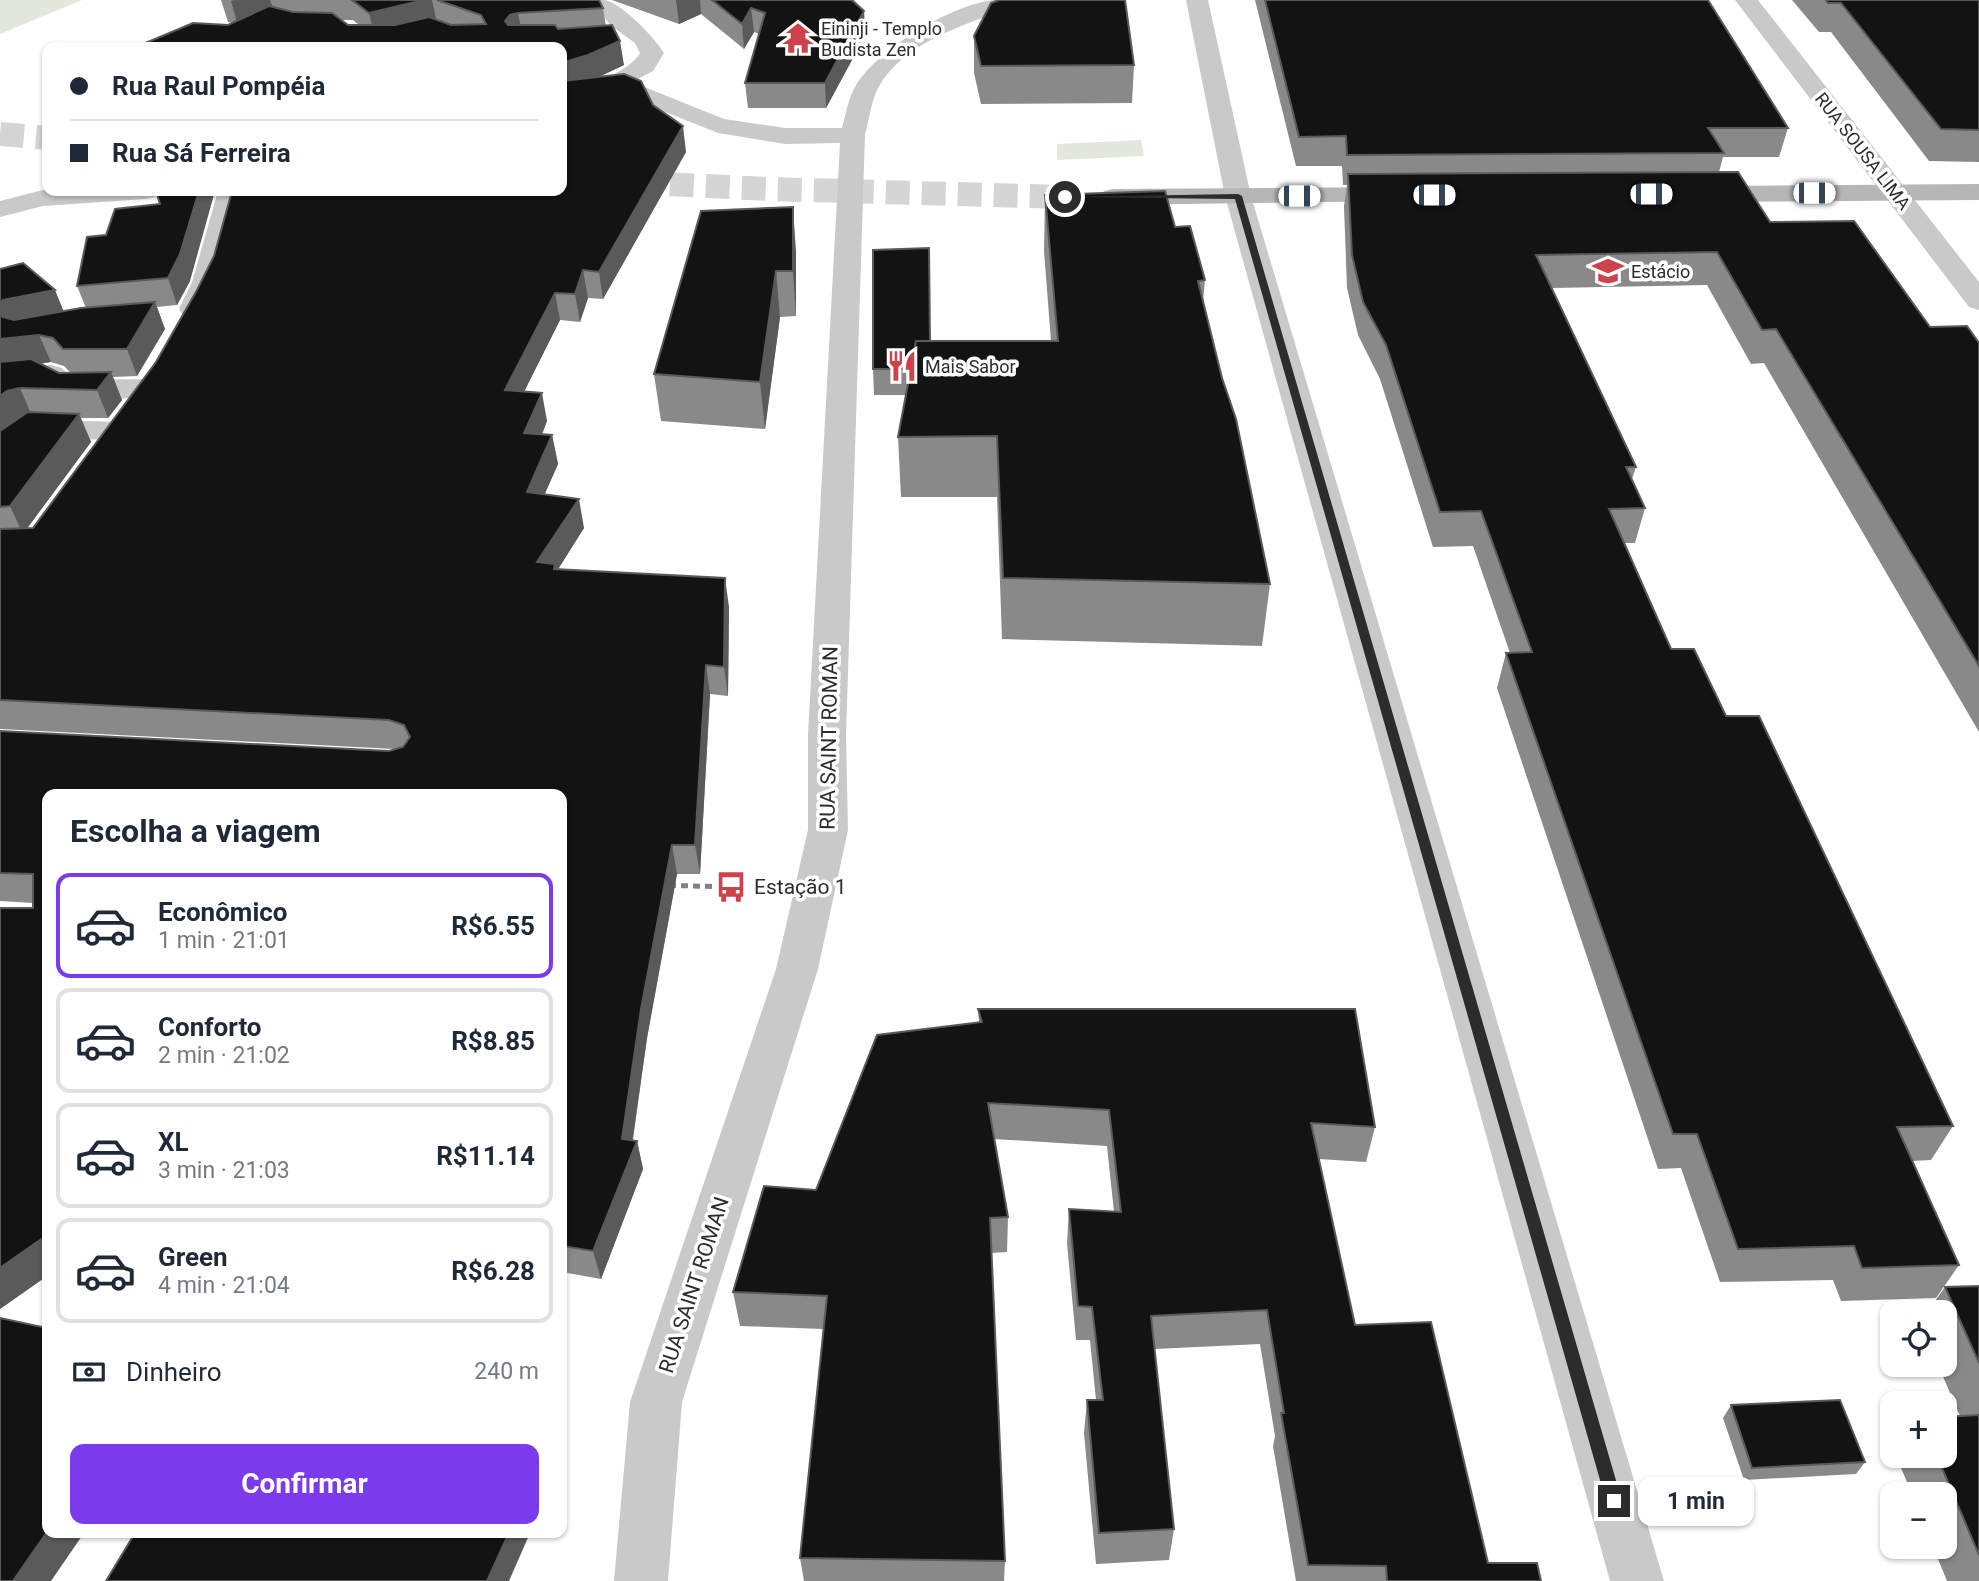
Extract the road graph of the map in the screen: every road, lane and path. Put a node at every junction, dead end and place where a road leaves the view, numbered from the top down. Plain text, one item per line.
1 (582, 0) edge
2 (1014, 0) edge
3 (1197, 0) edge
4 (1746, 0) edge
5 (648, 46) junction
6 (606, 50) edge
7 (595, 91) junction
8 (567, 97) edge
9 (853, 135) junction
10 (1895, 192) junction
11 (1979, 192) edge
12 (1675, 194) edge
13 (1424, 195) edge
14 (72, 196) edge
15 (230, 196) edge
16 (1238, 196) junction
17 (1091, 197) tunnel mouth
18 (0, 209) edge
19 (1979, 302) edge
20 (169, 345) junction
21 (0, 379) edge
22 (117, 430) junction
23 (0, 450) edge
24 (97, 461) edge
25 (641, 1581) edge
26 (1637, 1581) edge

1 - 5 street
2 - 9 street, RUA SAINT ROMAN
3 - 16 street
4 - 10 street, RUA SOUSA LIMA
5 - 6 street
5 - 7 street
7 - 8 street
7 - 9 street
9 - 25 street, RUA SAINT ROMAN
10 - 11 main road
10 - 12 main road
10 - 19 street, RUA SOUSA LIMA
13 - 16 main road
14 - 18 street
15 - 20 street
16 - 17 main road
16 - 26 street
20 - 21 street
20 - 22 street
22 - 23 street
22 - 24 street

